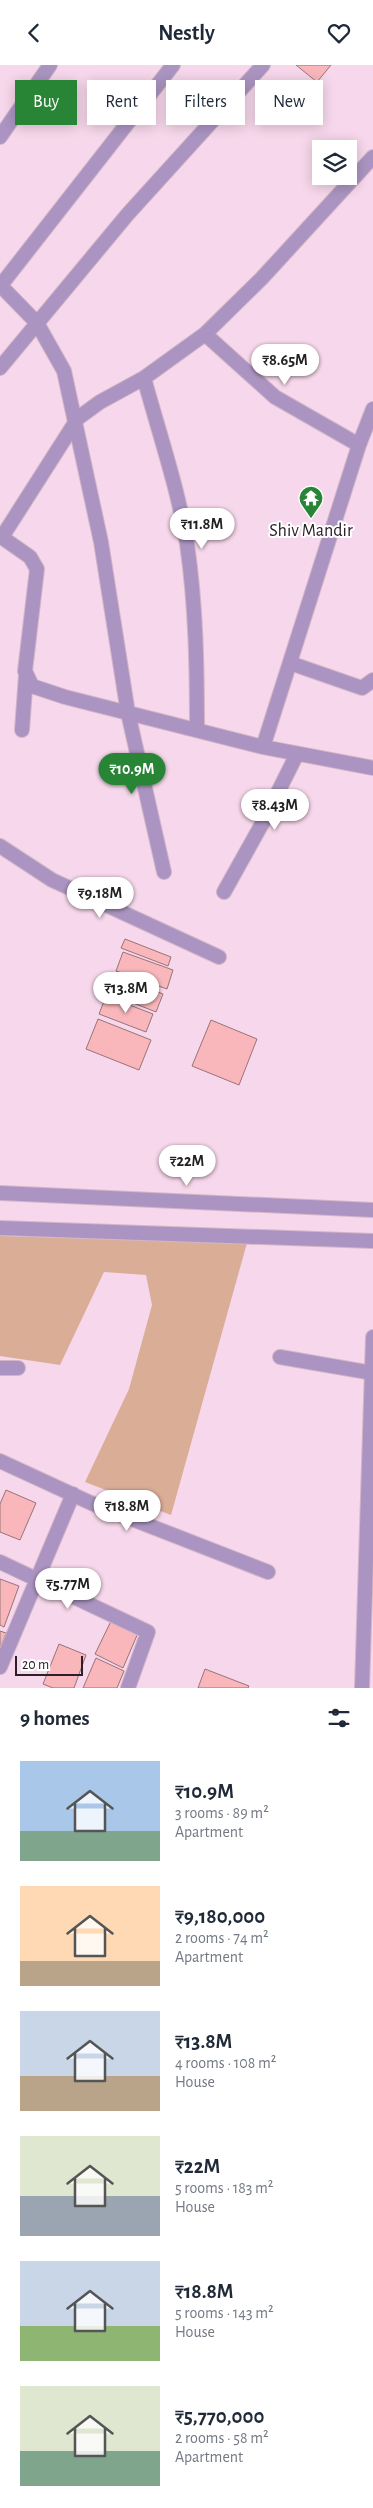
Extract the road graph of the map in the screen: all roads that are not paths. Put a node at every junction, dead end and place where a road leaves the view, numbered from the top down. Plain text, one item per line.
1 (50, 65) edge
2 (173, 65) edge
3 (263, 65) edge
4 (0, 137) edge
5 (373, 157) edge
6 (0, 285) edge
7 (36, 323) junction
8 (205, 334) junction
9 (0, 368) edge
10 (144, 378) junction
11 (373, 409) edge
12 (76, 422) junction
13 (359, 445) junction
14 (1, 536) edge
15 (290, 663) junction
16 (26, 675) junction
17 (373, 680) edge
18 (128, 713) junction
19 (22, 730) dead end
20 (197, 730) junction
21 (263, 747) junction
22 (297, 754) junction
23 (373, 768) edge
24 (0, 847) edge
25 (164, 872) dead end
26 (224, 892) dead end
27 (219, 957) dead end
28 (0, 1193) edge
29 (373, 1210) edge
30 (0, 1228) edge
31 (373, 1241) edge
32 (373, 1337) edge
33 (280, 1357) dead end
34 (0, 1368) edge
35 (18, 1368) dead end
36 (372, 1373) edge
37 (0, 1461) edge
38 (72, 1494) junction
39 (0, 1562) edge
40 (268, 1572) dead end
41 (38, 1580) junction
42 (0, 1667) edge
43 (128, 1688) edge
44 (362, 1688) edge

1 - 4 street
2 - 6 street
3 - 7 street
5 - 8 street
6 - 7 street
7 - 9 street
7 - 12 street
8 - 10 street
8 - 13 street
10 - 12 street
10 - 20 street
11 - 13 street
12 - 14 street
12 - 18 street
13 - 15 street
14 - 16 street
15 - 17 street
15 - 21 street
16 - 18 street
16 - 19 street
18 - 20 street
18 - 25 street
20 - 21 street
21 - 22 street
22 - 23 street
22 - 26 street
24 - 27 street
28 - 29 street
30 - 31 street
32 - 36 street
33 - 36 street
34 - 35 street
36 - 44 street
37 - 38 street
38 - 40 street
38 - 41 street
39 - 41 street
41 - 42 street
41 - 43 street

